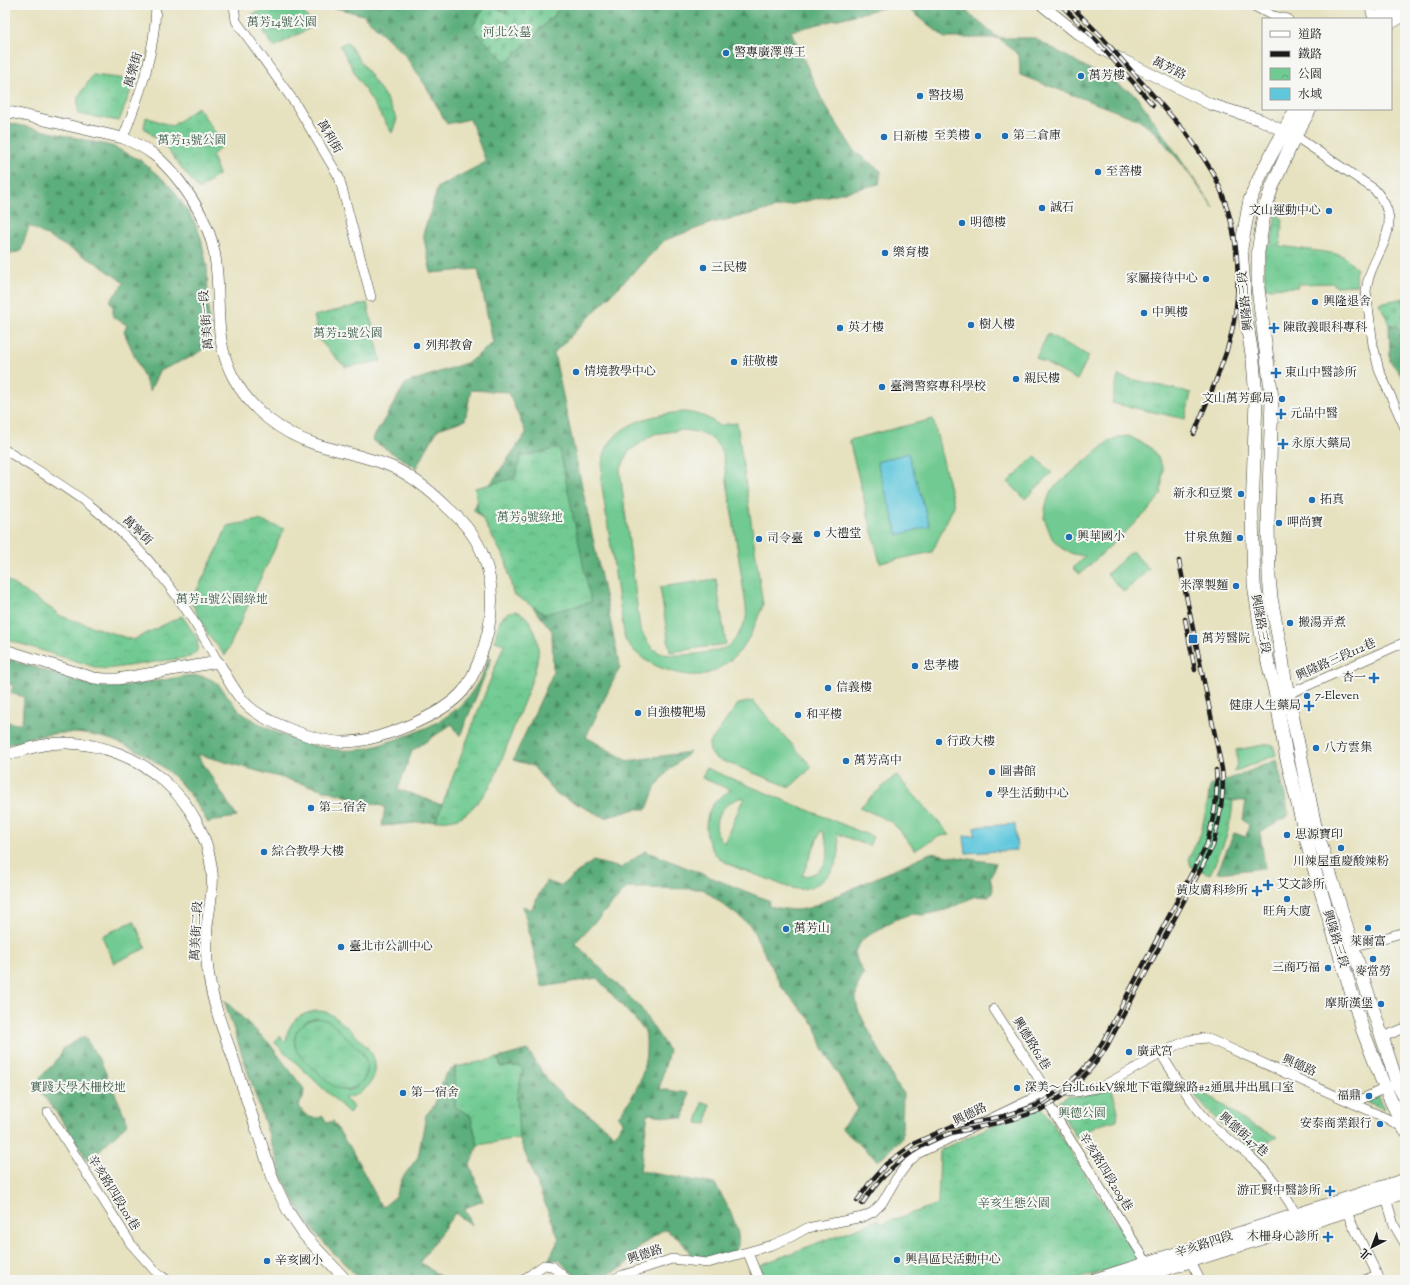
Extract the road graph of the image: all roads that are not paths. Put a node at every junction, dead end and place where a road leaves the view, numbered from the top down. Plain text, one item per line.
1 (156, 5) edge
2 (234, 5) edge
3 (1042, 5) edge
4 (1252, 5) edge
5 (1369, 5) edge
6 (1404, 5) edge
7 (1405, 14) edge
8 (1283, 18) edge
9 (1374, 18) edge
10 (1376, 18) edge
11 (1392, 21) edge
12 (1296, 110) edge
13 (1309, 110) edge
14 (5, 111) edge
15 (1290, 133) junction
16 (124, 138) junction
17 (371, 297) dead end
18 (1405, 428) edge
19 (5, 450) edge
20 (1405, 642) edge
21 (5, 650) edge
22 (218, 662) junction
23 (1275, 691) junction
24 (1289, 694) junction
25 (5, 755) edge
26 (1405, 932) edge
27 (1353, 948) junction
28 (1338, 951) junction
29 (994, 1009) dead end
30 (1405, 1028) edge
31 (1383, 1037) junction
32 (1161, 1054) junction
33 (1391, 1085) junction
34 (1042, 1094) junction
35 (1405, 1098) edge
36 (1353, 1103) junction
37 (48, 1112) dead end
38 (1405, 1129) edge
39 (1405, 1180) edge
40 (1405, 1192) edge
41 (1386, 1198) junction
42 (1346, 1211) junction
43 (1296, 1214) junction
44 (1405, 1244) edge
45 (748, 1253) junction
46 (1189, 1256) junction
47 (1147, 1263) junction
48 (1379, 1278) edge
49 (166, 1280) edge
50 (346, 1280) edge
51 (523, 1280) edge
52 (568, 1280) edge
53 (611, 1280) edge
54 (759, 1280) edge
55 (1095, 1280) edge
56 (1131, 1280) edge
57 (1200, 1280) edge
58 (1364, 1280) edge

1 - 16 street, 萬樂街
2 - 17 street, 萬利街
3 - 15 street, 萬芳路
4 - 8 street
5 - 9 street
6 - 10 main road
7 - 11 main road
12 - 15 main road, 興隆路三段
13 - 15 main road, 興隆路三段
14 - 16 street, 萬美街一段
15 - 18 street
15 - 23 main road, 興隆路三段
15 - 24 main road, 興隆路三段
16 - 22 street, 萬美街一段
19 - 22 street, 萬寧街
20 - 24 street, 興隆路三段112巷
21 - 22 street
23 - 24 street, 興隆路三段112巷
23 - 28 main road, 興隆路三段
24 - 27 main road, 興隆路三段
25 - 50 street, 萬美街二段
26 - 27 street
27 - 28 street
27 - 31 main road, 興隆路三段
28 - 33 main road, 興隆路三段
29 - 34 street, 興德路62巷
30 - 31 street
31 - 33 main road, 興隆路三段
32 - 34 street, 興德路
32 - 36 street, 興德路
32 - 43 street, 興德街47巷
33 - 35 main road, 興隆路三段
33 - 36 street
33 - 38 main road, 興隆路三段
34 - 45 street, 興德路
34 - 47 street, 辛亥路四段209巷
36 - 38 street, 興德路
37 - 49 street, 辛亥路四段101巷
39 - 43 main road, 辛亥路四段
40 - 41 main road, 辛亥路四段
41 - 42 main road, 辛亥路四段
41 - 44 street
42 - 46 main road, 辛亥路四段
42 - 48 street
43 - 46 main road, 辛亥路四段
45 - 53 street, 興德路
45 - 54 street
46 - 47 main road, 辛亥路四段
46 - 56 main road, 辛亥路四段
46 - 57 street
47 - 55 main road, 辛亥路四段
48 - 58 street
51 - 52 street

